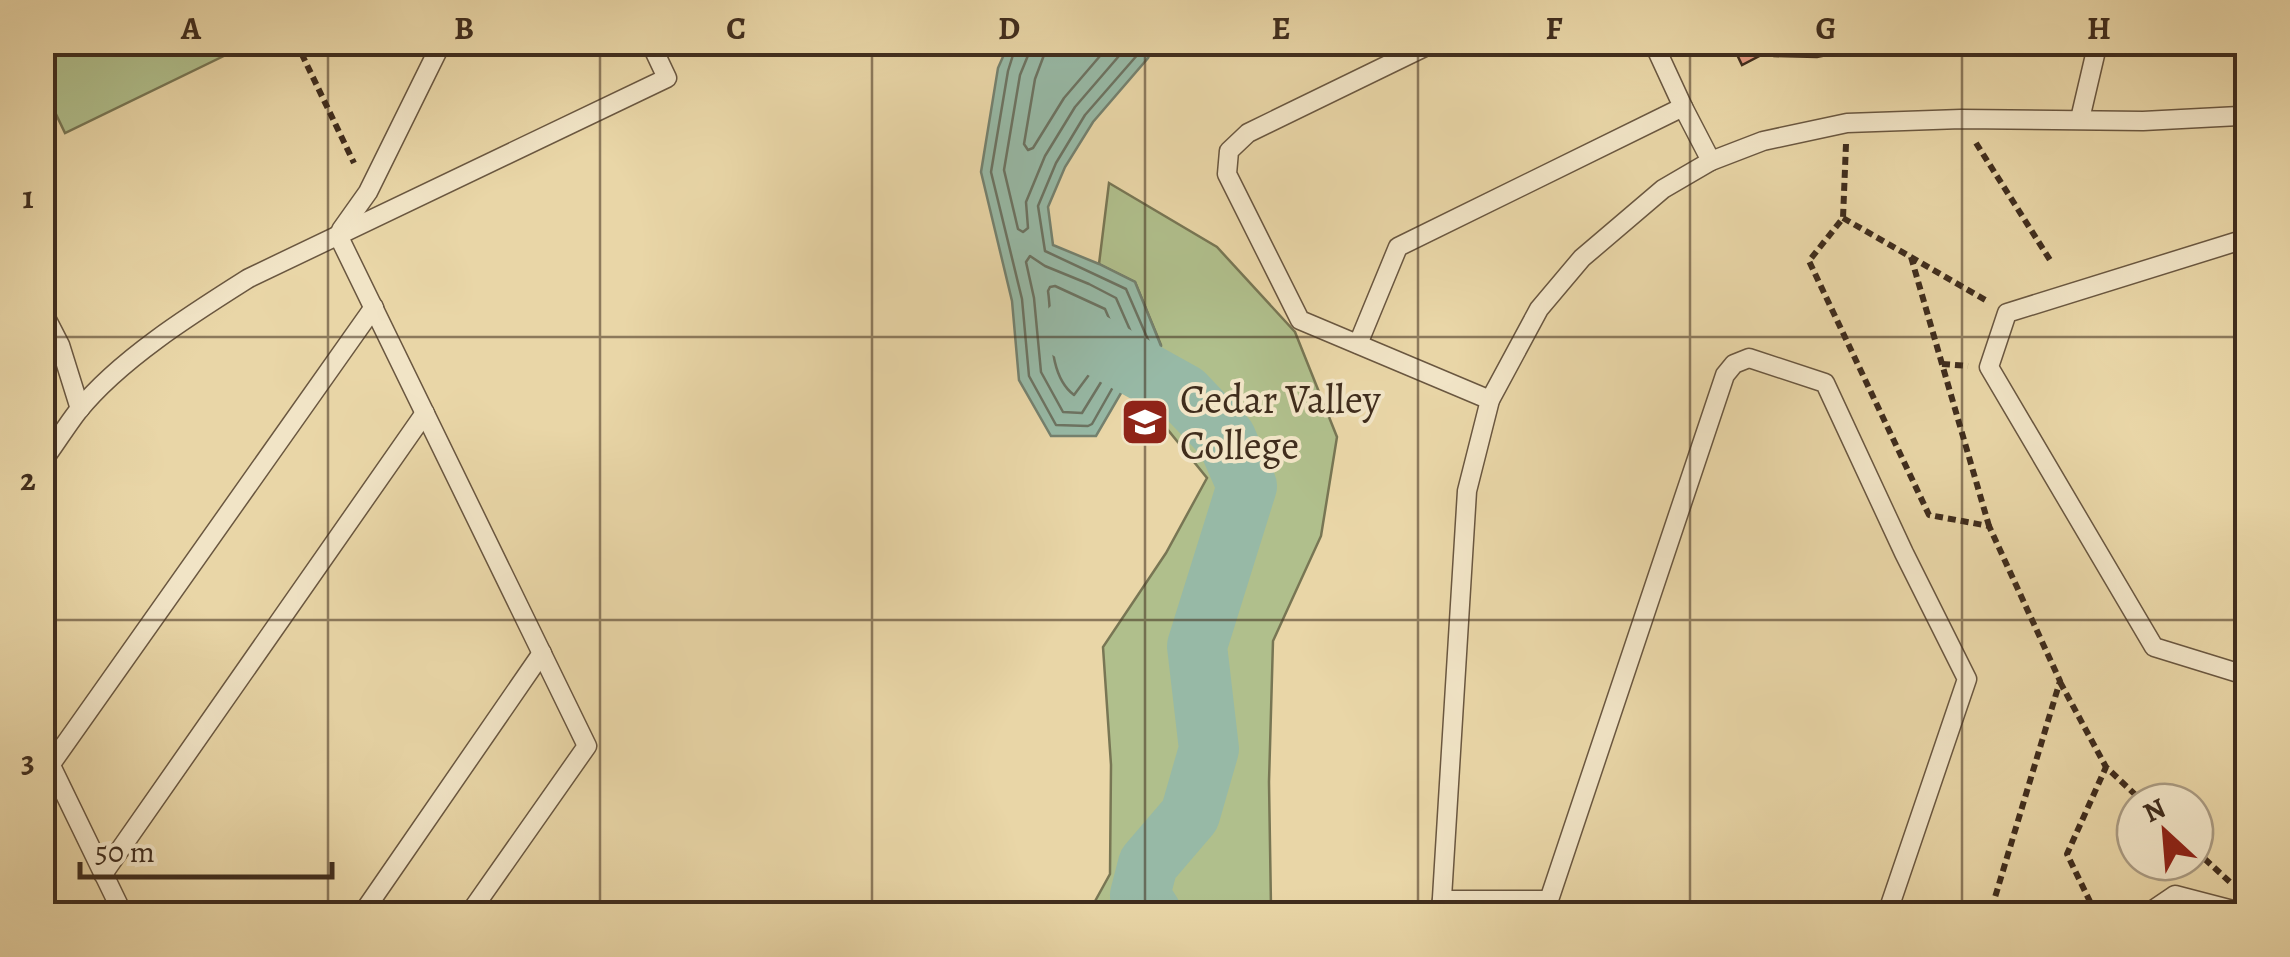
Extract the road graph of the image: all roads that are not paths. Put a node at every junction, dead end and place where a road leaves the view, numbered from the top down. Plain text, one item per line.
1 (442, 42) edge
2 (650, 42) edge
3 (1435, 42) edge
4 (1653, 42) edge
5 (2098, 42) edge
6 (1683, 107) junction
7 (2248, 113) edge
8 (2080, 119) junction
9 (1711, 161) junction
10 (338, 234) junction
11 (2248, 238) edge
12 (374, 307) junction
13 (42, 310) edge
14 (1358, 344) junction
15 (1490, 400) junction
16 (80, 410) junction
17 (425, 413) junction
18 (42, 462) edge
19 (542, 653) junction
20 (2248, 676) edge
21 (47, 756) edge
22 (103, 874) junction
23 (1442, 907) edge
24 (1549, 907) edge
25 (2238, 913) edge
26 (122, 914) edge
27 (362, 914) edge
28 (469, 914) edge
29 (1887, 914) edge
30 (2147, 914) edge

1 - 10 lane
2 - 10 lane
3 - 14 lane
4 - 6 lane
5 - 8 lane
6 - 9 lane
6 - 14 lane
7 - 8 lane
8 - 9 lane
9 - 15 lane
10 - 12 lane
10 - 16 lane
11 - 20 lane
12 - 17 lane
12 - 21 lane
13 - 16 lane
14 - 15 lane
15 - 23 lane
16 - 18 lane
17 - 19 lane
17 - 22 lane
19 - 27 lane
19 - 28 lane
21 - 22 lane
22 - 26 lane
23 - 24 lane
24 - 29 lane
25 - 30 lane

